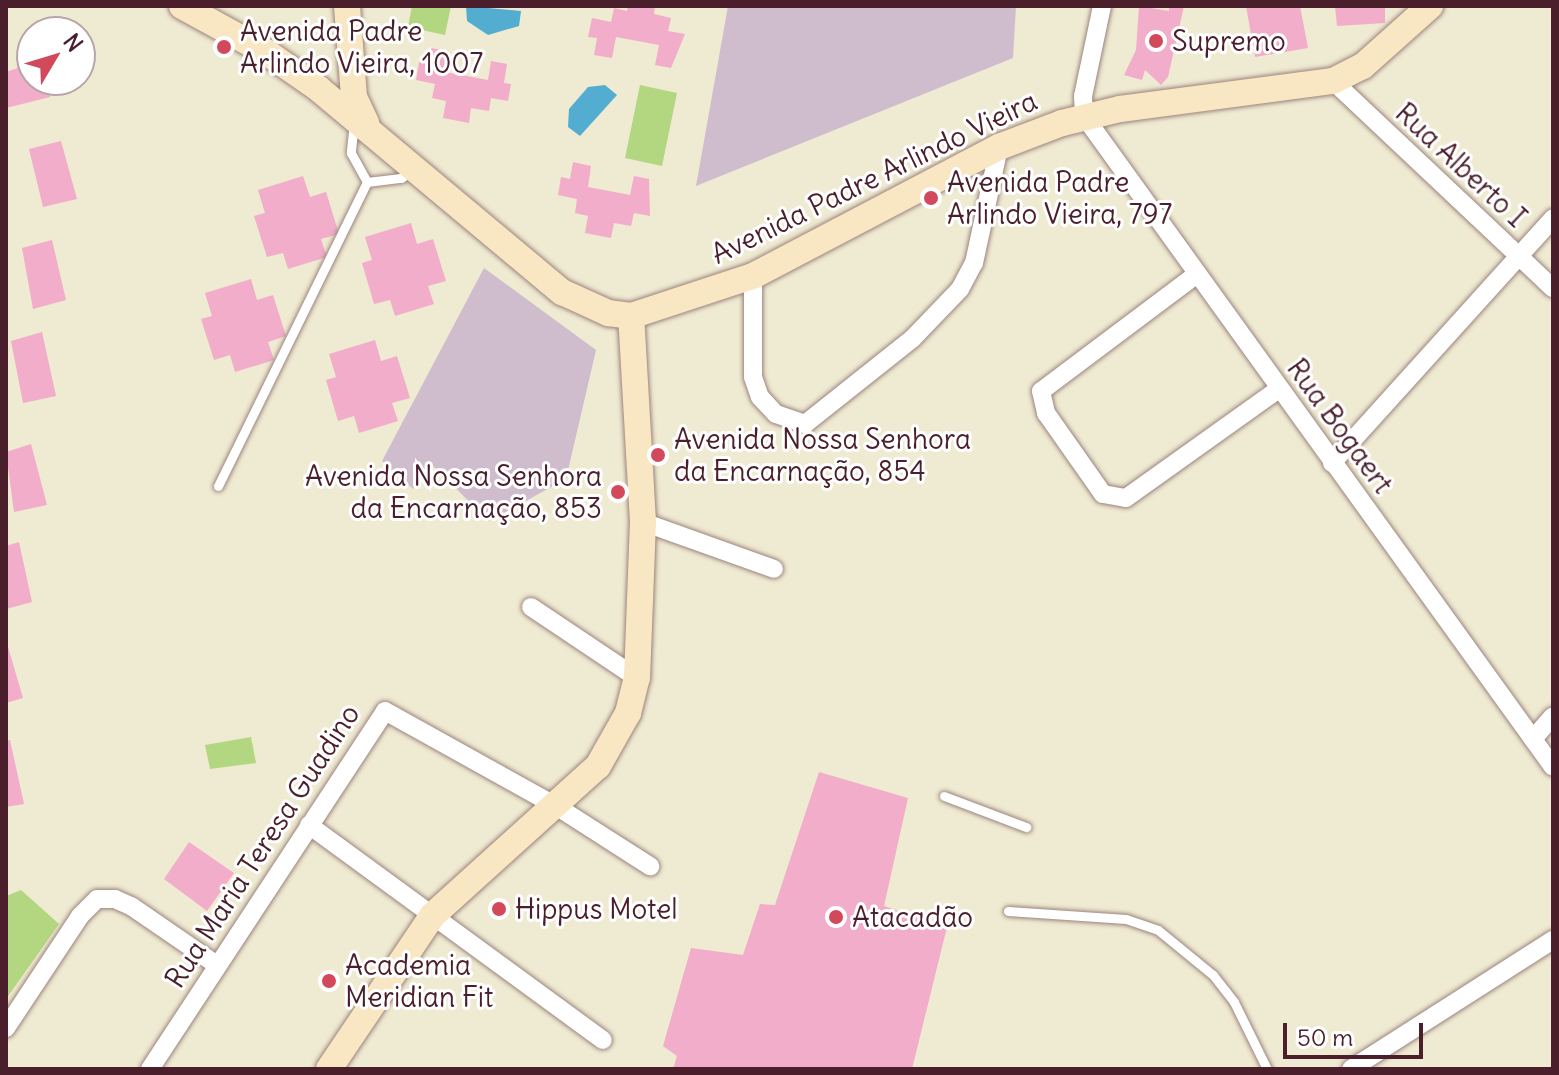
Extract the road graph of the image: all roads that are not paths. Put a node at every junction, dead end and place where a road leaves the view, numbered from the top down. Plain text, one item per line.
1 (182, 6) edge
2 (347, 6) edge
3 (1102, 6) edge
4 (1430, 6) edge
5 (1333, 81) junction
6 (354, 107) junction
7 (1084, 116) junction
8 (999, 147) junction
9 (415, 168) junction
10 (367, 182) junction
11 (1553, 218) edge
12 (1518, 257) junction
13 (1197, 274) junction
14 (753, 276) junction
15 (1553, 288) edge
16 (631, 316) junction
17 (1279, 389) junction
18 (1332, 463) junction
19 (218, 486) dead end
20 (643, 522) junction
21 (774, 569) dead end
22 (531, 607) dead end
23 (637, 678) junction
24 (1553, 716) edge
25 (1533, 739) junction
26 (1553, 767) edge
27 (944, 796) dead end
28 (556, 806) junction
29 (309, 825) junction
30 (1026, 827) dead end
31 (650, 866) dead end
32 (1008, 911) dead end
33 (433, 915) junction
34 (1553, 940) edge
35 (217, 965) junction
36 (6, 1028) edge
37 (603, 1040) dead end
38 (150, 1069) edge
39 (329, 1069) edge
40 (1267, 1069) edge
41 (1351, 1069) edge

1 - 6 main road
2 - 6 main road
3 - 7 street
4 - 5 main road, Avenida Padre Arlindo Vieira
5 - 7 main road, Avenida Padre Arlindo Vieira
5 - 12 street, Rua Alberto I
6 - 9 main road
6 - 10 lane
7 - 8 main road, Avenida Padre Arlindo Vieira
7 - 13 street, Rua Bogaert
8 - 14 main road, Avenida Padre Arlindo Vieira
8 - 14 street
9 - 10 lane
9 - 16 main road
10 - 19 lane
11 - 12 street
12 - 15 street, Rua Alberto I
12 - 18 street
13 - 17 street, Rua Bogaert
13 - 17 street
14 - 16 main road, Avenida Padre Arlindo Vieira
16 - 20 main road
17 - 18 street, Rua Bogaert
18 - 25 street, Rua Bogaert
20 - 21 street
20 - 23 main road
22 - 23 street
23 - 28 main road
24 - 25 street
25 - 26 street, Rua Bogaert
27 - 30 lane
28 - 29 street, Rua Maria Teresa Guadino
28 - 31 street, Rua Maria Teresa Guadino
28 - 33 main road
29 - 33 street
29 - 35 street, Rua Maria Teresa Guadino
32 - 40 lane
33 - 37 street
33 - 39 main road
34 - 41 street
35 - 36 street
35 - 38 street, Rua Maria Teresa Guadino

